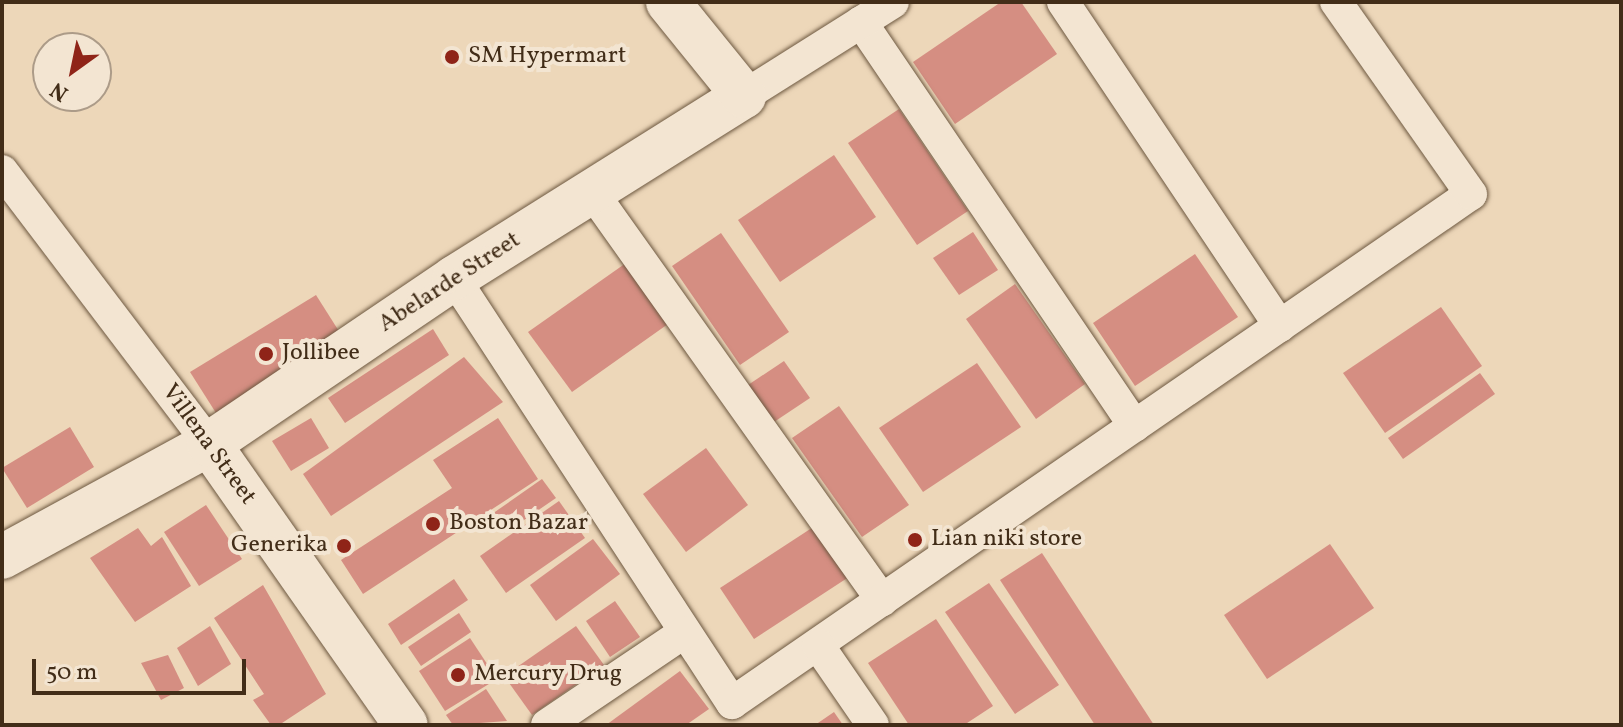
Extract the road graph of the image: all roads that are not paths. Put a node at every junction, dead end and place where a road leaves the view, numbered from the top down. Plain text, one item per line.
1 (668, 2) edge
2 (893, 2) edge
3 (1063, 2) edge
4 (1336, 2) edge
5 (861, 22) junction
6 (744, 96) junction
7 (2, 171) edge
8 (592, 192) junction
9 (454, 278) junction
10 (1280, 326) junction
11 (1135, 426) junction
12 (209, 444) junction
13 (2, 557) edge
14 (882, 600) junction
15 (685, 632) junction
16 (818, 645) junction
17 (406, 725) edge
18 (547, 725) edge
19 (873, 725) edge

1 - 6 main road
2 - 5 street, Abelarde Street
3 - 10 street
4 - 10 street
5 - 6 street, Abelarde Street
5 - 11 street
6 - 8 main road, Abelarde Street
7 - 12 street, Villena Street
8 - 9 main road, Abelarde Street
8 - 14 street
9 - 12 main road, Abelarde Street
9 - 15 street
10 - 11 street
11 - 14 street
12 - 13 main road, Abelarde Street
12 - 17 main road, Villena Street
14 - 16 street
15 - 16 street
15 - 18 street
16 - 19 street

